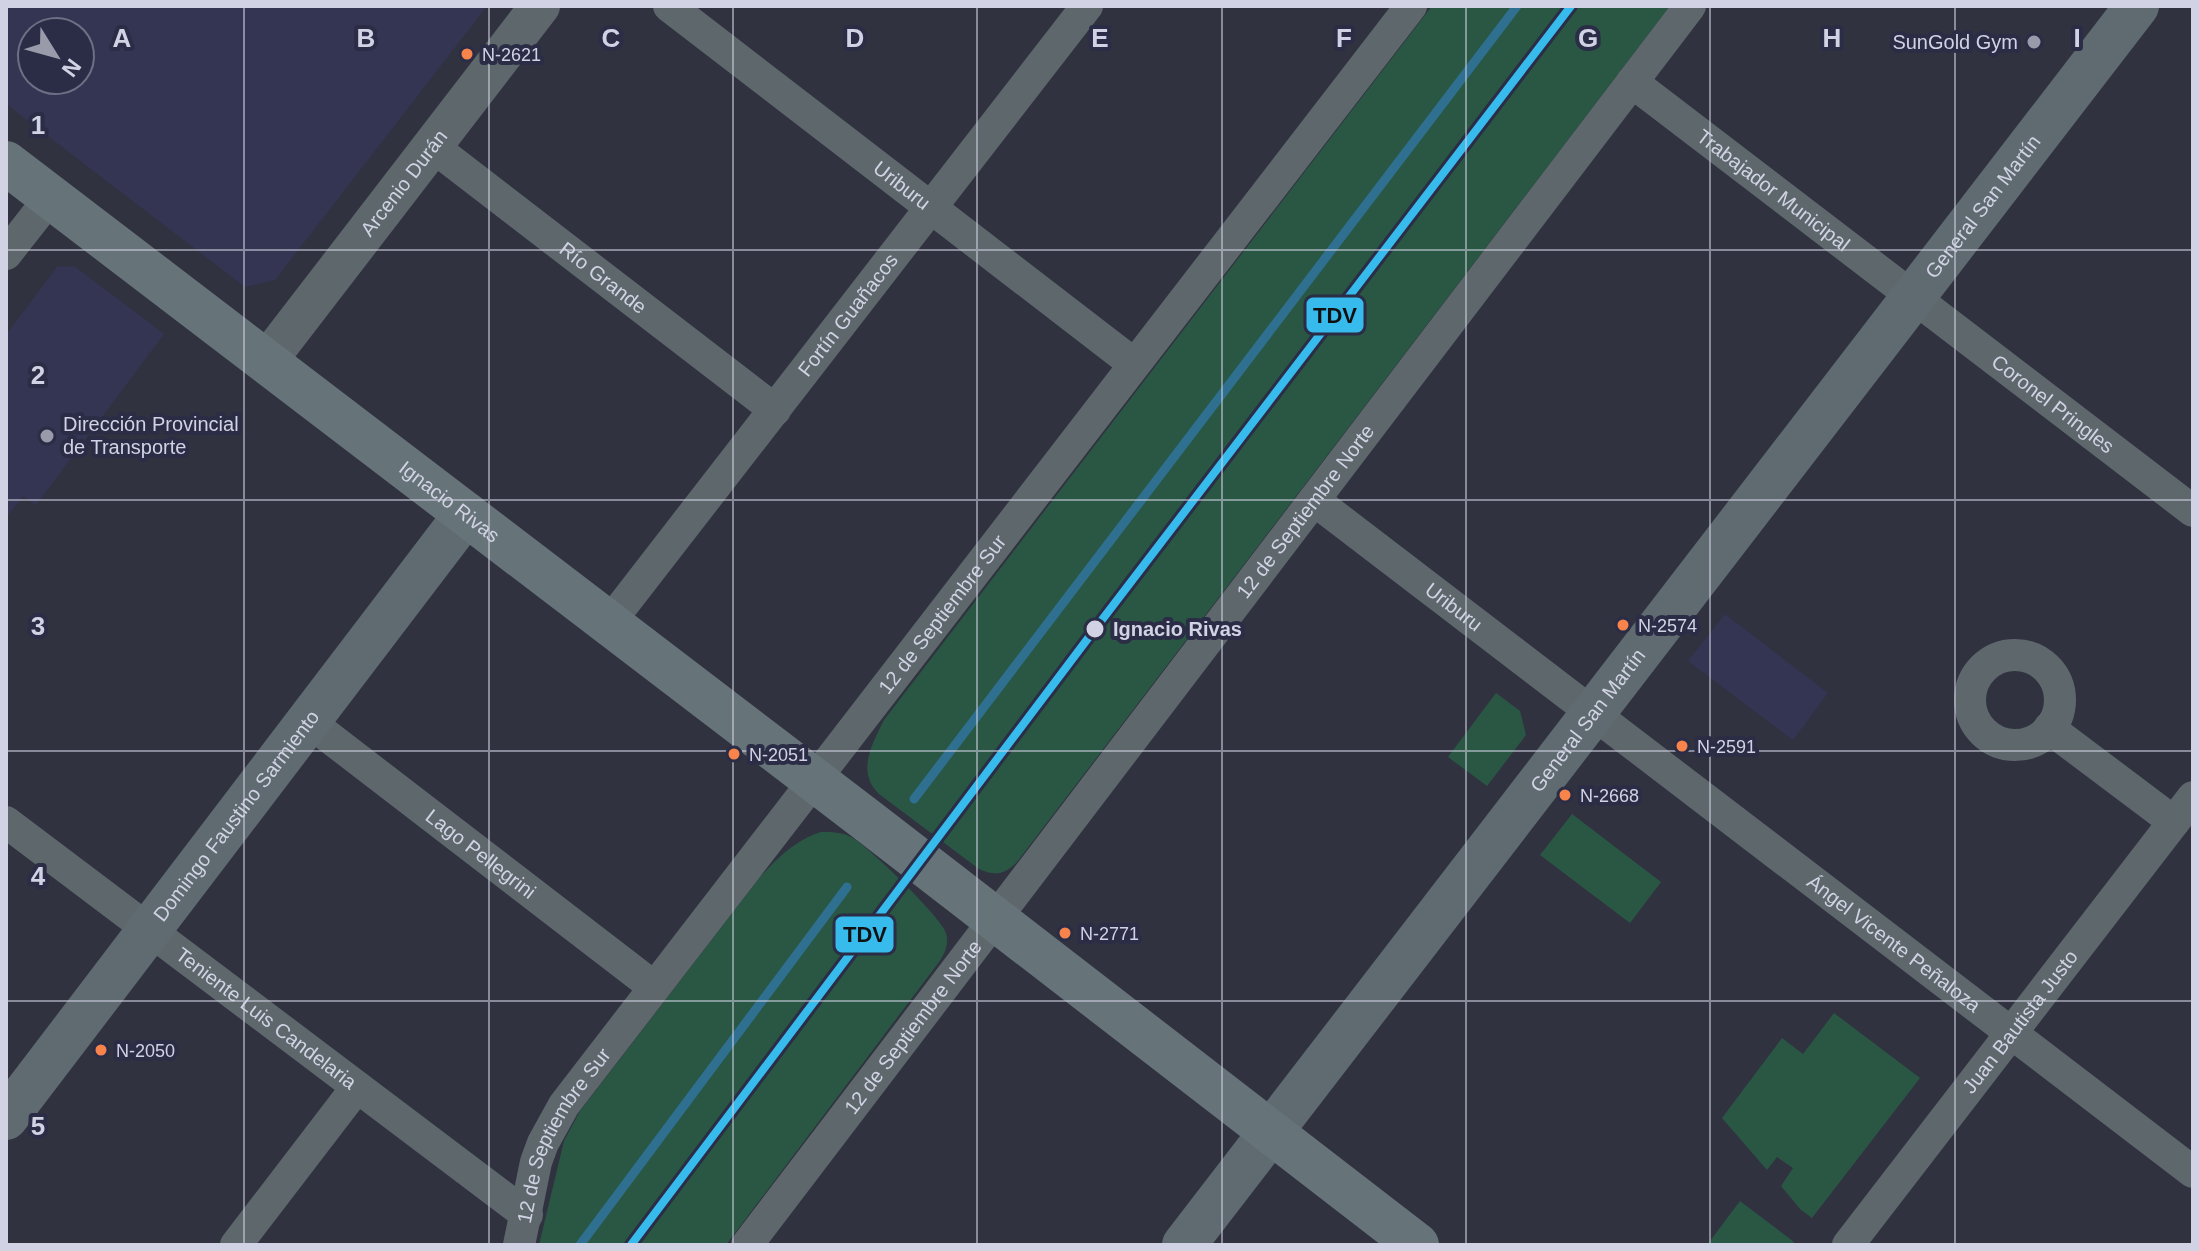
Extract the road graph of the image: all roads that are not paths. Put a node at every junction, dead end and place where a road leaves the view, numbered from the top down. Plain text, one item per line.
1 (540, 6) edge
2 (669, 6) edge
3 (1087, 6) edge
4 (1411, 6) edge
5 (1690, 6) edge
6 (2137, 6) edge
7 (1632, 82) junction
8 (432, 146) junction
9 (6, 163) edge
10 (50, 198) junction
11 (931, 207) junction
12 (6, 254) edge
13 (1915, 296) junction
14 (266, 362) junction
15 (1134, 364) junction
16 (775, 410) junction
17 (1314, 500) junction
18 (2193, 511) edge
19 (466, 514) junction
20 (609, 623) junction
21 (1594, 713) junction
22 (308, 721) junction
23 (2049, 728) dead end
24 (813, 780) junction
25 (2193, 797) edge
26 (6, 822) edge
27 (2174, 822) junction
28 (995, 919) junction
29 (149, 930) junction
30 (654, 987) junction
31 (2011, 1033) junction
32 (357, 1087) junction
33 (6, 1118) edge
34 (1271, 1134) junction
35 (2193, 1172) edge
36 (523, 1230) edge
37 (236, 1245) edge
38 (747, 1245) edge
39 (1184, 1245) edge
40 (1417, 1245) edge
41 (1848, 1245) edge

1 - 8 street, Arcenio Durán
2 - 11 street, Uriburu
3 - 11 street, Fortín Guañacos
4 - 15 street, 12 de Septiembre Sur
5 - 7 street, 12 de Septiembre Norte
6 - 13 main road, General San Martín
7 - 13 street, Trabajador Municipal
7 - 17 street, 12 de Septiembre Norte
8 - 14 street, Arcenio Durán
8 - 16 street, Río Grande
9 - 10 main road, Ignacio Rivas
10 - 12 street
10 - 14 main road, Ignacio Rivas
11 - 15 street, Uriburu
11 - 16 street, Fortín Guañacos
13 - 18 street, Coronel Pringles
13 - 21 main road, General San Martín
14 - 19 main road, Ignacio Rivas
15 - 24 street, 12 de Septiembre Sur
16 - 20 street, Fortín Guañacos
17 - 21 street, Uriburu
17 - 28 street, 12 de Septiembre Norte
19 - 20 main road, Ignacio Rivas
19 - 22 main road, Domingo Faustino Sarmiento
20 - 24 main road, Ignacio Rivas
21 - 31 street, Ángel Vicente Peñaloza
21 - 34 main road, General San Martín
22 - 29 main road, Domingo Faustino Sarmiento
22 - 30 street, Lago Pellegrini
23 - 27 street
24 - 28 main road, Ignacio Rivas
24 - 30 street, 12 de Septiembre Sur
25 - 27 street, Juan Bautista Justo
26 - 29 street, Teniente Luis Candelaria
27 - 31 street, Juan Bautista Justo
28 - 34 main road, Ignacio Rivas
28 - 38 street, 12 de Septiembre Norte
29 - 32 street, Teniente Luis Candelaria
29 - 33 main road, Domingo Faustino Sarmiento
30 - 36 street, 12 de Septiembre Sur
31 - 35 street, Ángel Vicente Peñaloza
31 - 41 street, Juan Bautista Justo
32 - 36 street, Teniente Luis Candelaria
32 - 37 street
34 - 39 main road, General San Martín
34 - 40 main road, Ignacio Rivas

